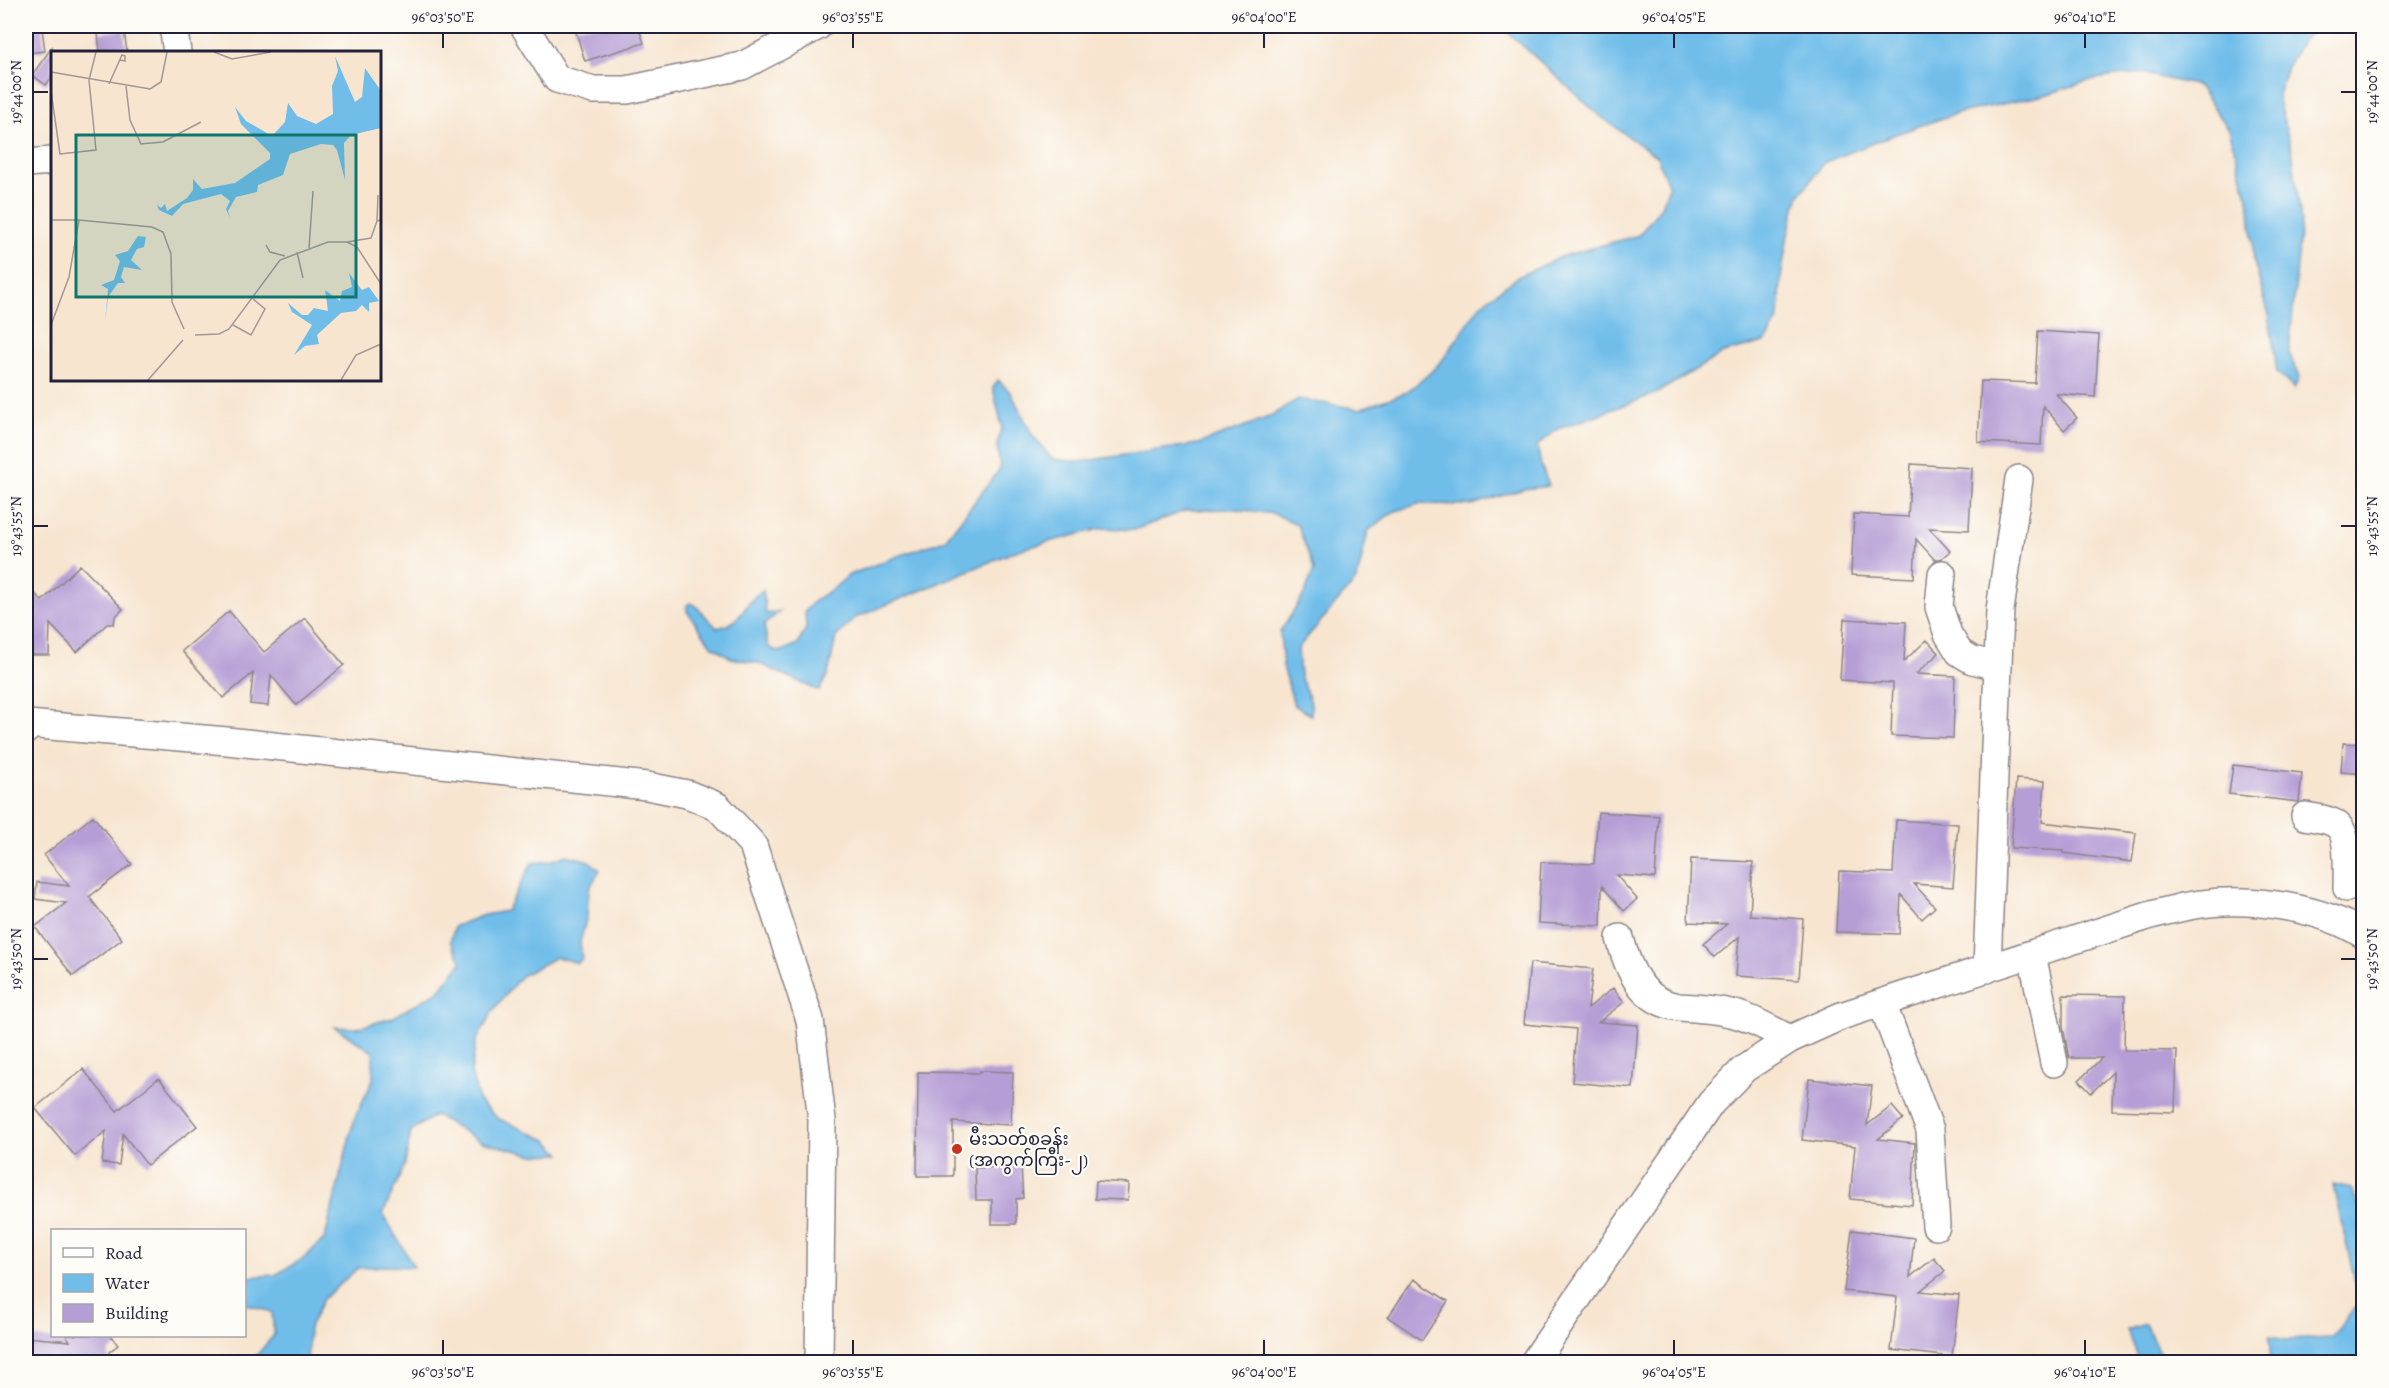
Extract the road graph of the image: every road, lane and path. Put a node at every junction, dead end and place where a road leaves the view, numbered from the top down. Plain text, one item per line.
1 (173, 26) edge
2 (524, 26) edge
3 (818, 26) edge
4 (177, 51) edge
5 (51, 161) edge
6 (26, 163) edge
7 (2019, 479) dead end
8 (1942, 574) dead end
9 (1998, 666) junction
10 (26, 726) edge
11 (2305, 816) dead end
12 (2355, 885) edge
13 (2318, 913) junction
14 (2364, 935) edge
15 (1620, 938) dead end
16 (2032, 954) junction
17 (1987, 969) junction
18 (1882, 1003) junction
19 (1790, 1039) junction
20 (2054, 1063) dead end
21 (1936, 1226) dead end
22 (819, 1362) edge
23 (1534, 1362) edge

1 - 4 street
2 - 3 street
5 - 6 street
7 - 9 street
8 - 9 street
9 - 17 street
10 - 22 street
11 - 12 street
12 - 13 street
13 - 14 street
13 - 16 street
15 - 19 street
16 - 17 street
16 - 20 street
17 - 18 street
18 - 19 street
18 - 21 street
19 - 23 street

